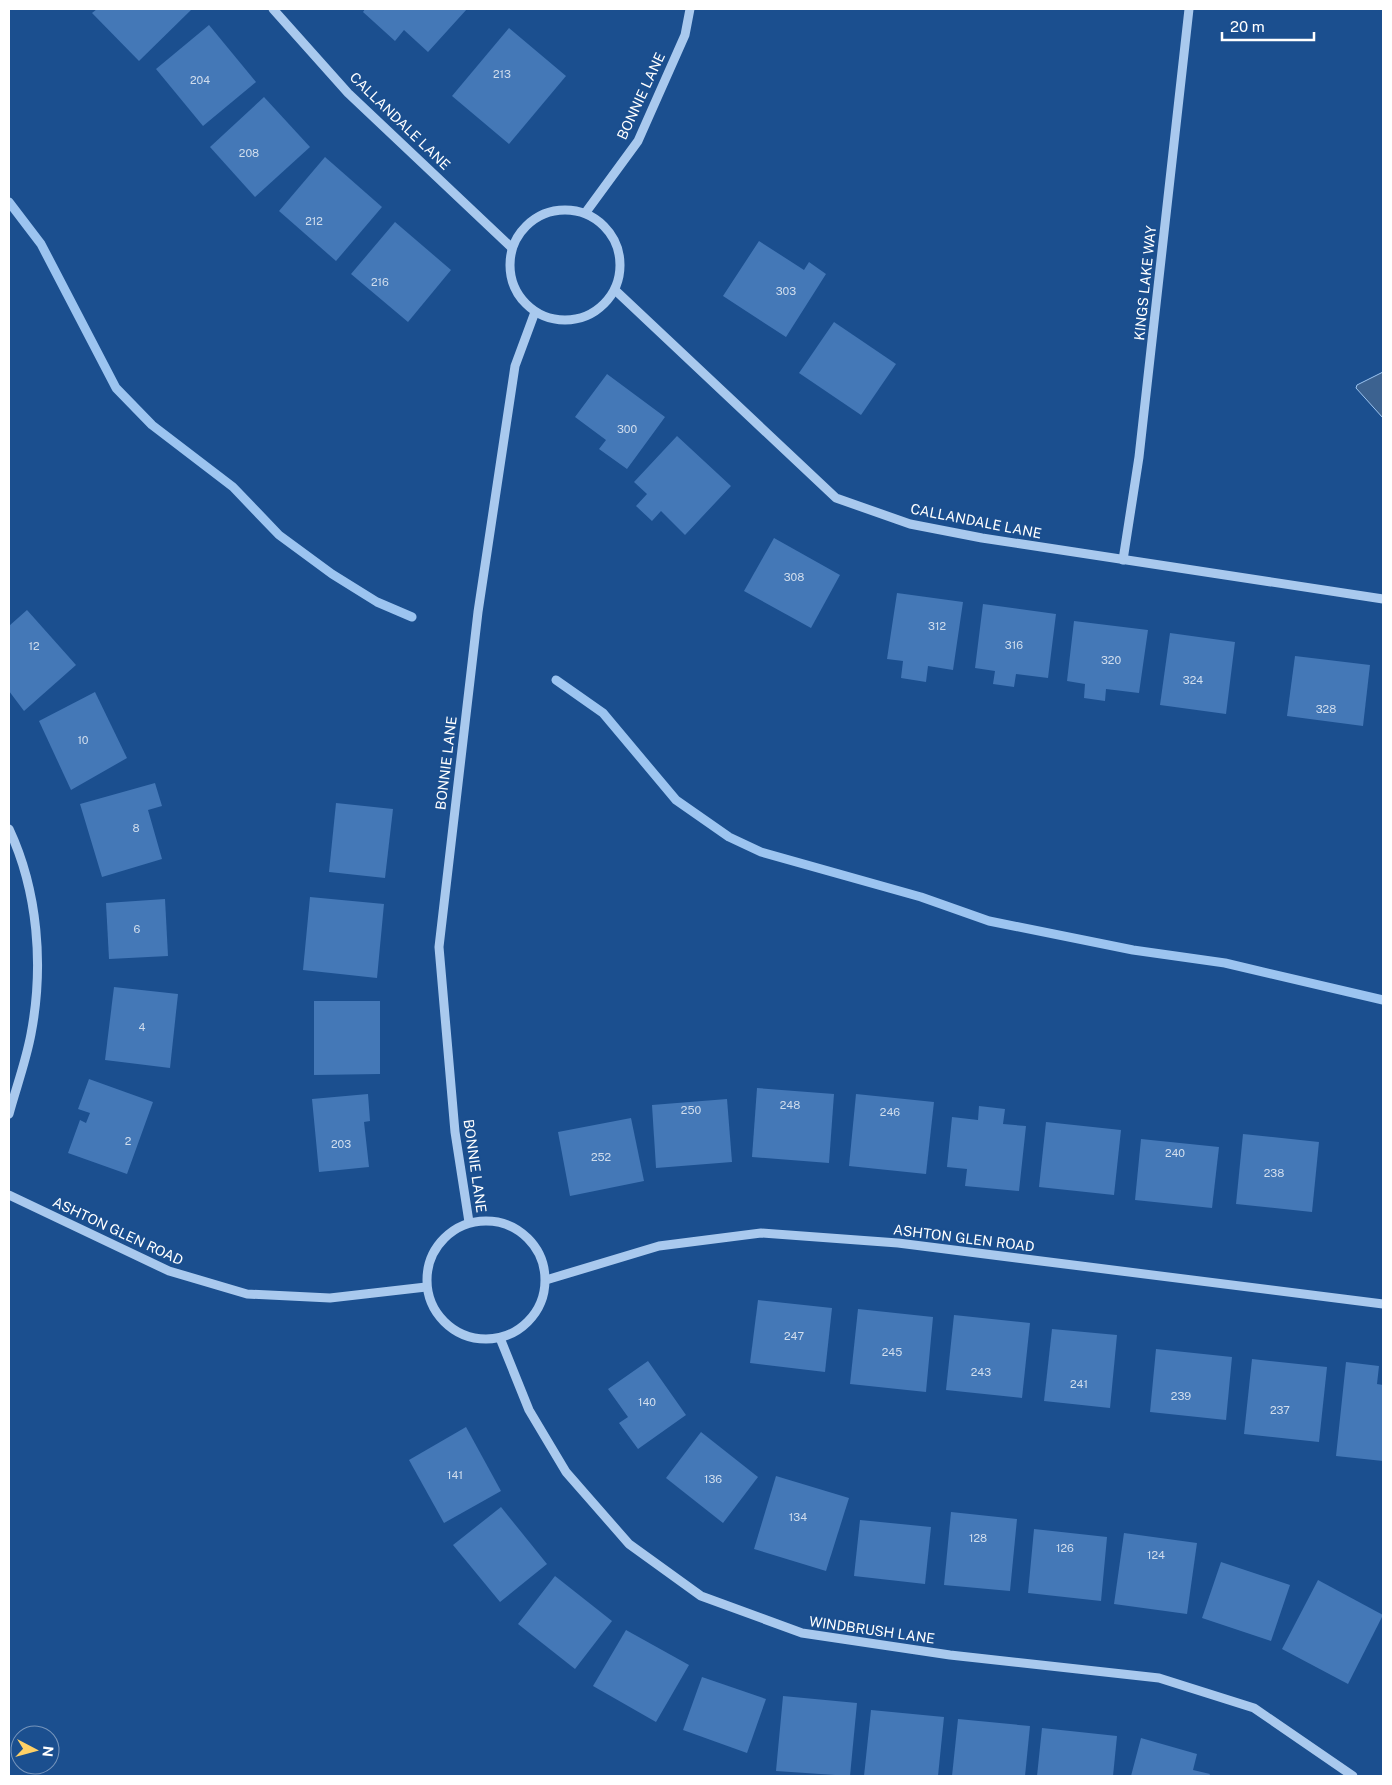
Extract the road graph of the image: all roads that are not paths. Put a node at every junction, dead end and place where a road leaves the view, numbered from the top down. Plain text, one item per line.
1 (273, 9) edge
2 (690, 9) edge
3 (1189, 9) edge
4 (586, 212) junction
5 (512, 248) junction
6 (615, 290) junction
7 (535, 312) junction
8 (1123, 560) junction
9 (1383, 599) edge
10 (9, 829) edge
11 (9, 1114) edge
12 (9, 1195) edge
13 (469, 1222) junction
14 (546, 1280) junction
15 (426, 1287) junction
16 (1383, 1304) edge
17 (500, 1338) junction
18 (1353, 1776) edge

1 - 5 street, CALLANDALE LANE
2 - 4 street, BONNIE LANE
3 - 8 street, KINGS LAKE WAY
4 - 5 street
4 - 6 street
5 - 7 street
6 - 7 street
6 - 8 street, CALLANDALE LANE
7 - 13 street, BONNIE LANE
8 - 9 street, CALLANDALE LANE
10 - 11 street
12 - 15 street, ASHTON GLEN ROAD
13 - 14 street
13 - 15 street
14 - 16 street, ASHTON GLEN ROAD
14 - 17 street
15 - 17 street
17 - 18 street, WINDBRUSH LANE

